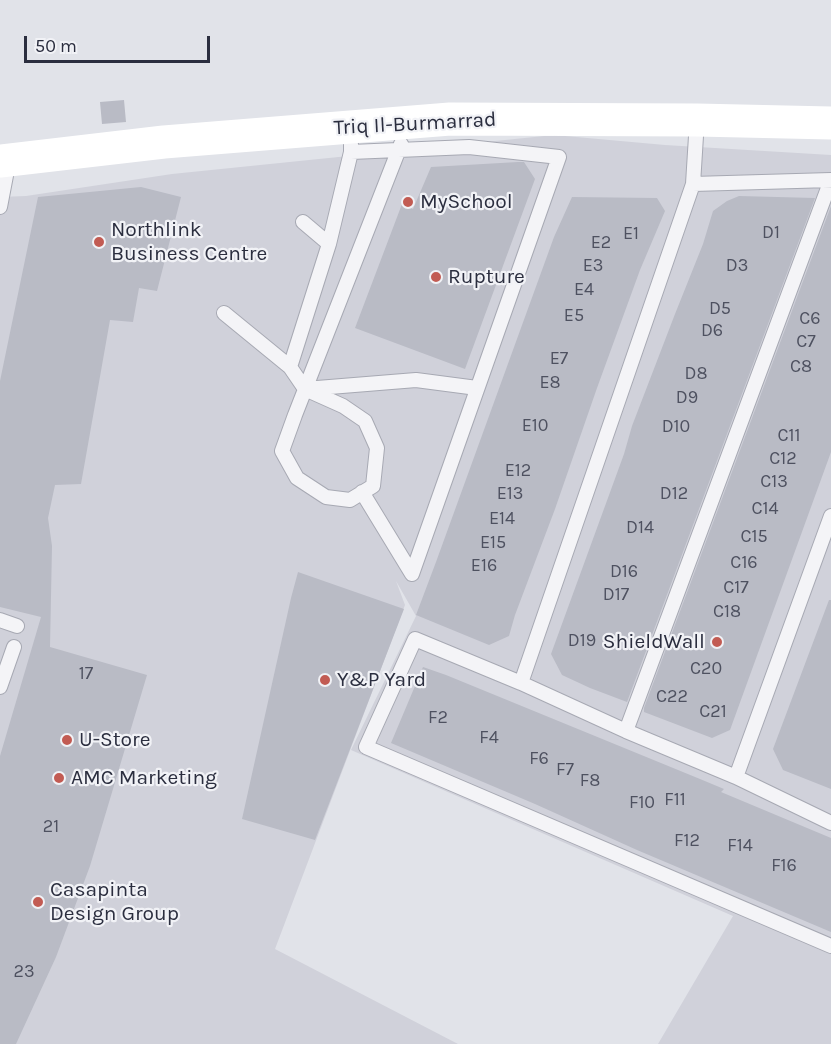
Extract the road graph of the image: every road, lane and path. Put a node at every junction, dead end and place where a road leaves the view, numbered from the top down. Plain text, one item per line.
1 (698, 120) junction
2 (831, 123) edge
3 (404, 136) junction
4 (350, 139) junction
5 (4, 160) edge
6 (831, 180) edge
7 (693, 184) junction
8 (0, 207) edge
9 (303, 222) dead end
10 (330, 244) junction
11 (224, 313) dead end
12 (290, 367) junction
13 (477, 388) junction
14 (305, 389) junction
15 (362, 492) junction
16 (831, 516) edge
17 (0, 620) edge
18 (17, 626) dead end
19 (14, 647) dead end
20 (521, 683) junction
21 (0, 687) edge
22 (626, 731) junction
23 (736, 777) junction
24 (831, 823) edge
25 (831, 946) edge

1 - 2 street, Triq Il-Burmarrad
1 - 3 street, Triq Il-Burmarrad
1 - 7 lane
3 - 4 street, Triq Il-Burmarrad
3 - 13 lane
3 - 14 lane
4 - 5 street, Triq Il-Burmarrad
4 - 10 lane
5 - 8 lane
6 - 7 lane
6 - 22 lane
7 - 20 lane
9 - 10 lane
10 - 12 lane
11 - 12 lane
12 - 14 lane
13 - 14 lane
13 - 15 lane
14 - 15 lane
14 - 15 lane
16 - 23 lane
17 - 18 lane
19 - 21 lane
20 - 22 lane
20 - 25 lane
22 - 23 lane
23 - 24 lane

